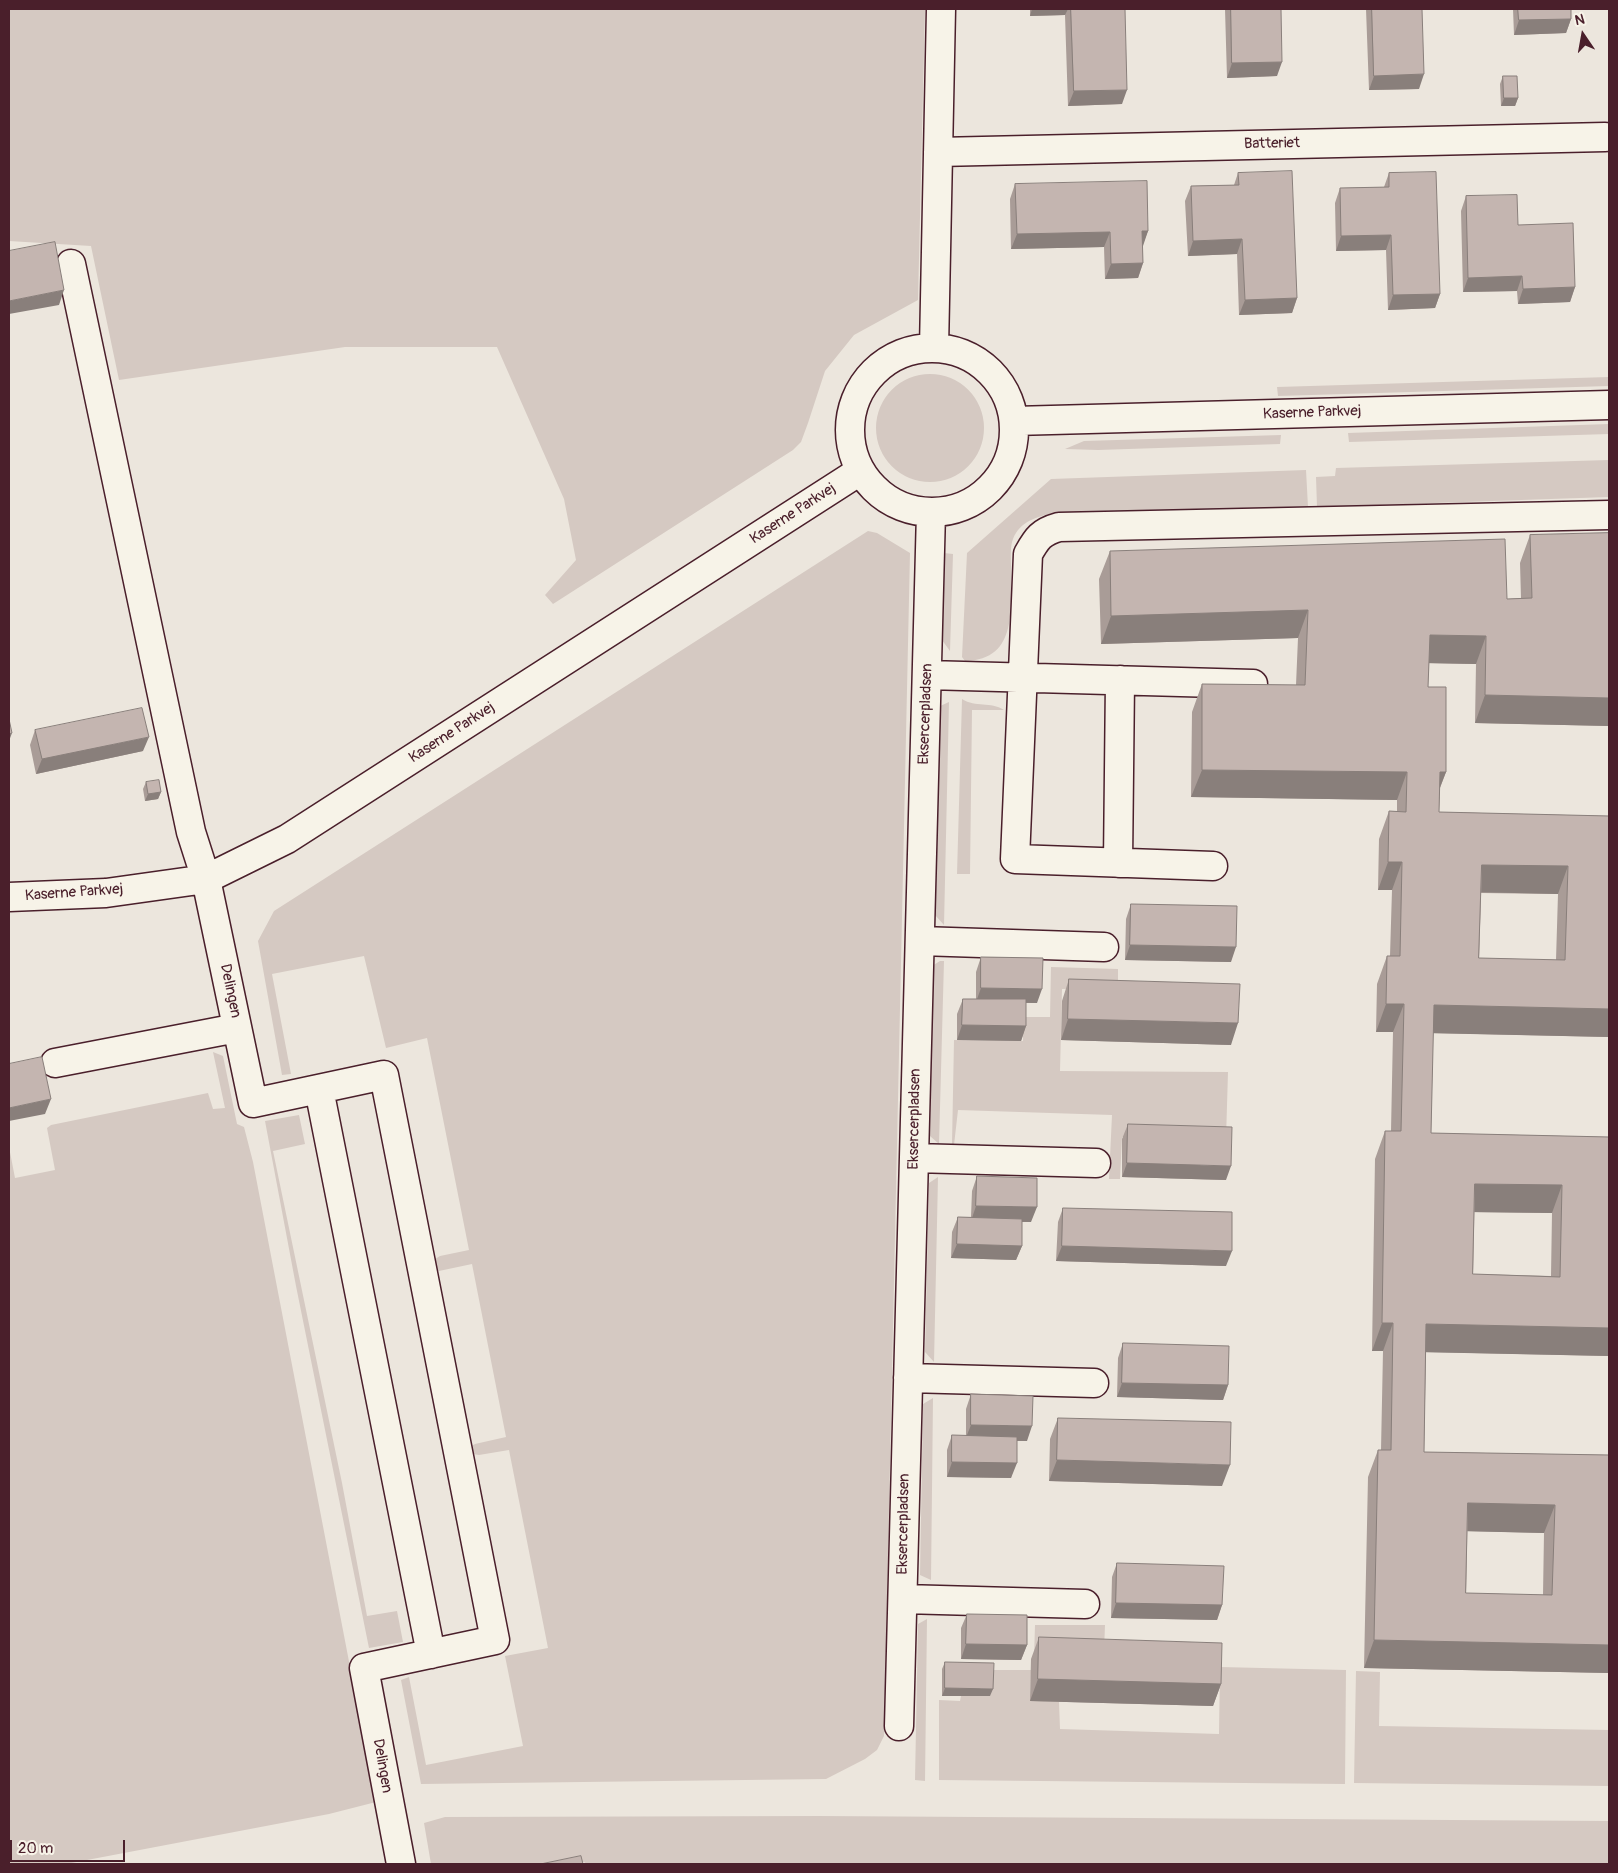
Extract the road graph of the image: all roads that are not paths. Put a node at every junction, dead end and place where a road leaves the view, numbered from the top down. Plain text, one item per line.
1 (941, 9) edge
2 (1605, 137) dead end
3 (938, 152) junction
4 (71, 264) dead end
5 (934, 348) junction
6 (1609, 405) edge
7 (1014, 421) junction
8 (860, 470) junction
9 (931, 512) junction
10 (1609, 515) edge
11 (926, 675) junction
12 (1024, 678) junction
13 (1120, 680) junction
14 (1253, 684) edge
15 (1118, 863) junction
16 (1214, 866) dead end
17 (206, 879) junction
18 (9, 897) edge
19 (920, 941) junction
20 (1104, 947) dead end
21 (237, 1028) junction
22 (55, 1063) dead end
23 (319, 1089) junction
24 (914, 1158) junction
25 (1096, 1163) dead end
26 (908, 1378) junction
27 (1094, 1383) dead end
28 (902, 1599) junction
29 (1085, 1604) dead end
30 (431, 1654) junction
31 (900, 1726) dead end
32 (401, 1864) edge

1 - 3 street
2 - 3 street, Batteriet
3 - 5 street
4 - 17 street, Delingen
5 - 7 street
5 - 8 street
6 - 7 street, Kaserne Parkvej
7 - 9 street
8 - 9 street
8 - 17 street, Kaserne Parkvej
9 - 11 street, Eksercerpladsen
10 - 12 street
11 - 12 street
11 - 19 street, Eksercerpladsen
12 - 13 street
12 - 15 street
13 - 14 street
13 - 15 street
15 - 16 street
17 - 18 street, Kaserne Parkvej
17 - 21 street, Delingen
19 - 20 street
19 - 24 street, Eksercerpladsen
21 - 22 street
21 - 23 street, Delingen
23 - 30 street
23 - 30 street
24 - 25 street
24 - 26 street, Eksercerpladsen
26 - 27 street
26 - 28 street, Eksercerpladsen
28 - 29 street
28 - 31 street, Eksercerpladsen
30 - 32 street, Delingen

